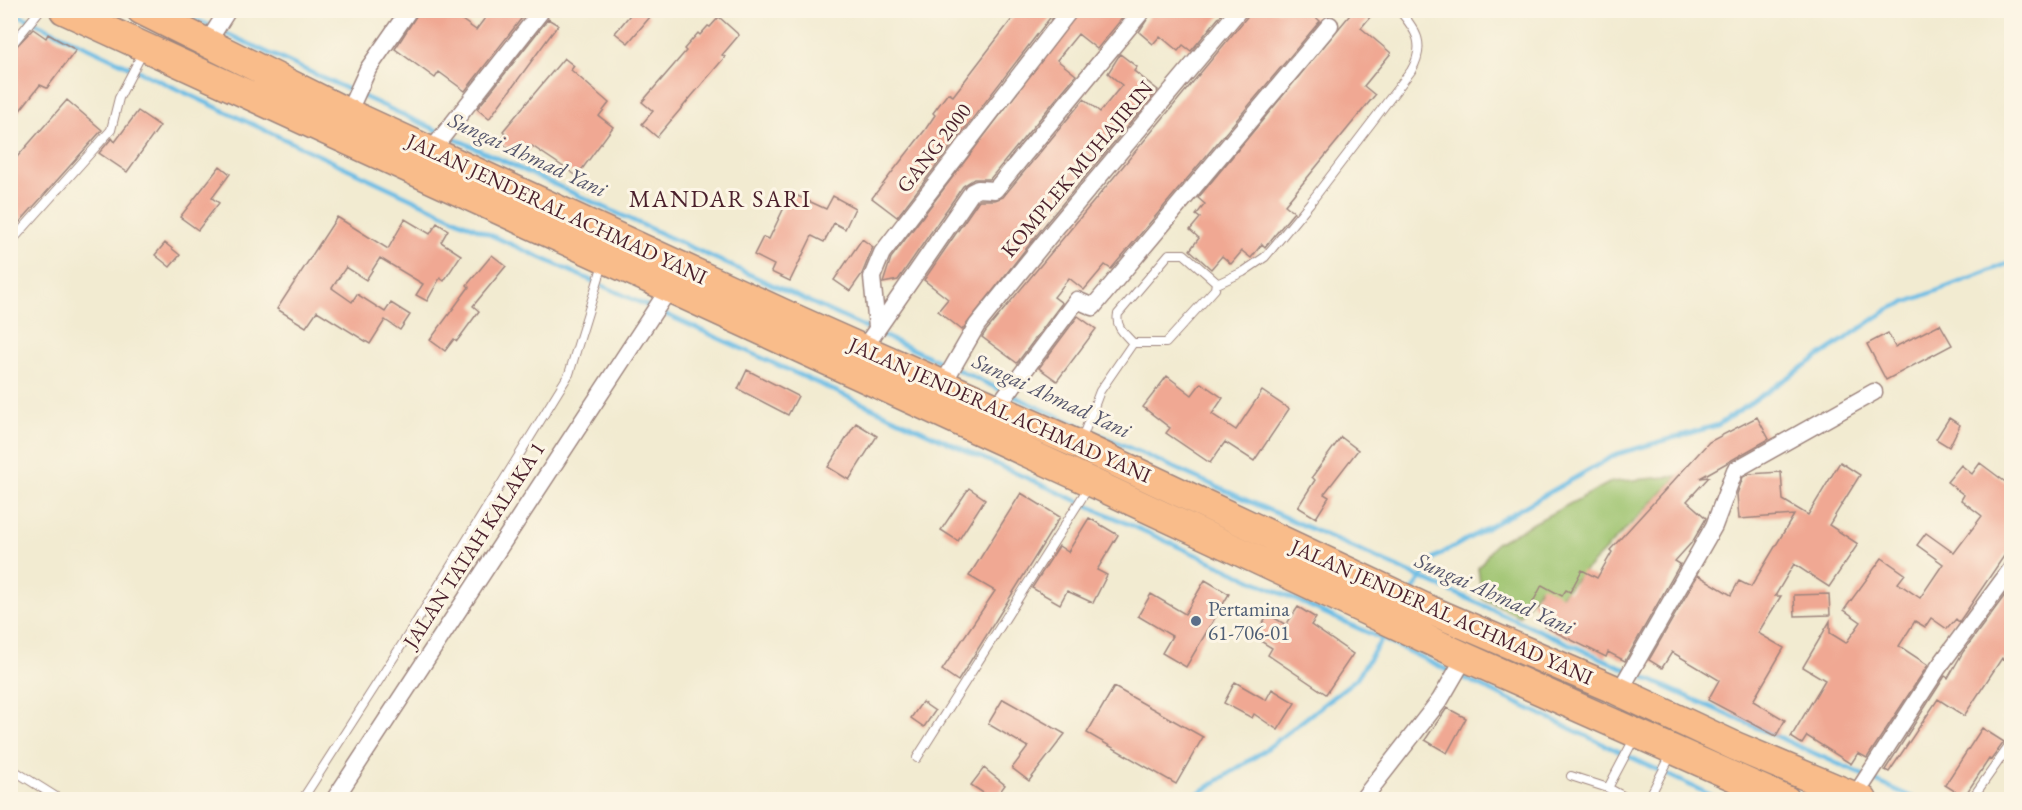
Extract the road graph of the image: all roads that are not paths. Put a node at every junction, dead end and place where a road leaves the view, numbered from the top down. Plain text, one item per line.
1 (40, 10) edge
2 (64, 10) edge
3 (141, 10) edge
4 (228, 10) edge
5 (409, 10) edge
6 (542, 10) edge
7 (1070, 10) edge
8 (1143, 10) edge
9 (1239, 10) edge
10 (1399, 10) edge
11 (1330, 25) dead end
12 (207, 43) junction
13 (10, 47) edge
14 (145, 48) junction
15 (235, 57) junction
16 (222, 85) junction
17 (348, 113) junction
18 (435, 146) junction
19 (10, 243) edge
20 (602, 267) junction
21 (1216, 284) junction
22 (660, 303) junction
23 (783, 327) junction
24 (870, 338) junction
25 (1133, 343) junction
26 (950, 372) junction
27 (1874, 392) dead end
28 (1004, 398) junction
29 (1081, 439) junction
30 (1087, 489) junction
31 (2012, 568) edge
32 (1458, 669) junction
33 (1626, 679) junction
34 (1633, 741) junction
35 (2012, 742) edge
36 (1735, 746) junction
37 (917, 758) dead end
38 (1669, 758) junction
39 (10, 768) edge
40 (1722, 772) junction
41 (1571, 776) dead end
42 (1608, 788) junction
43 (1863, 788) edge
44 (61, 800) edge
45 (302, 800) edge
46 (334, 800) edge
47 (1362, 800) edge
48 (1630, 800) edge
49 (1648, 800) edge
50 (1786, 800) edge
51 (1971, 800) edge

1 - 13 lane
2 - 14 highway, JALAN JENDERAL ACHMAD YANI
3 - 12 highway, JALAN JENDERAL ACHMAD YANI
4 - 12 street
5 - 17 street
6 - 18 street
7 - 24 street, GANG 2000
8 - 24 street
9 - 26 street, KOMPLEK MUHAJIRIN
10 - 21 lane
11 - 28 street
12 - 15 highway, JALAN JENDERAL ACHMAD YANI
14 - 16 highway, JALAN JENDERAL ACHMAD YANI
14 - 19 lane
15 - 16 highway
15 - 17 highway, JALAN JENDERAL ACHMAD YANI
16 - 20 highway, JALAN JENDERAL ACHMAD YANI
17 - 18 highway, JALAN JENDERAL ACHMAD YANI
18 - 23 highway, JALAN JENDERAL ACHMAD YANI
20 - 22 highway, JALAN JENDERAL ACHMAD YANI
20 - 45 lane
21 - 25 lane
21 - 25 lane
22 - 23 highway, JALAN JENDERAL ACHMAD YANI
22 - 46 street, JALAN TATAH KALAKA 1
23 - 24 highway, JALAN JENDERAL ACHMAD YANI
23 - 30 highway, JALAN JENDERAL ACHMAD YANI
24 - 26 highway, JALAN JENDERAL ACHMAD YANI
25 - 29 lane
26 - 28 highway, JALAN JENDERAL ACHMAD YANI
27 - 33 street
28 - 29 highway, JALAN JENDERAL ACHMAD YANI
29 - 33 highway, JALAN JENDERAL ACHMAD YANI
30 - 32 highway, JALAN JENDERAL ACHMAD YANI
30 - 37 lane
31 - 43 street
32 - 34 highway, JALAN JENDERAL ACHMAD YANI
32 - 47 street
33 - 36 highway, JALAN JENDERAL ACHMAD YANI
34 - 38 highway, JALAN JENDERAL ACHMAD YANI
34 - 42 lane
35 - 51 lane
36 - 40 highway
36 - 43 highway, JALAN JENDERAL ACHMAD YANI
38 - 40 highway, JALAN JENDERAL ACHMAD YANI
38 - 49 lane
39 - 44 lane
40 - 50 highway, JALAN JENDERAL ACHMAD YANI
41 - 42 lane
42 - 48 lane

